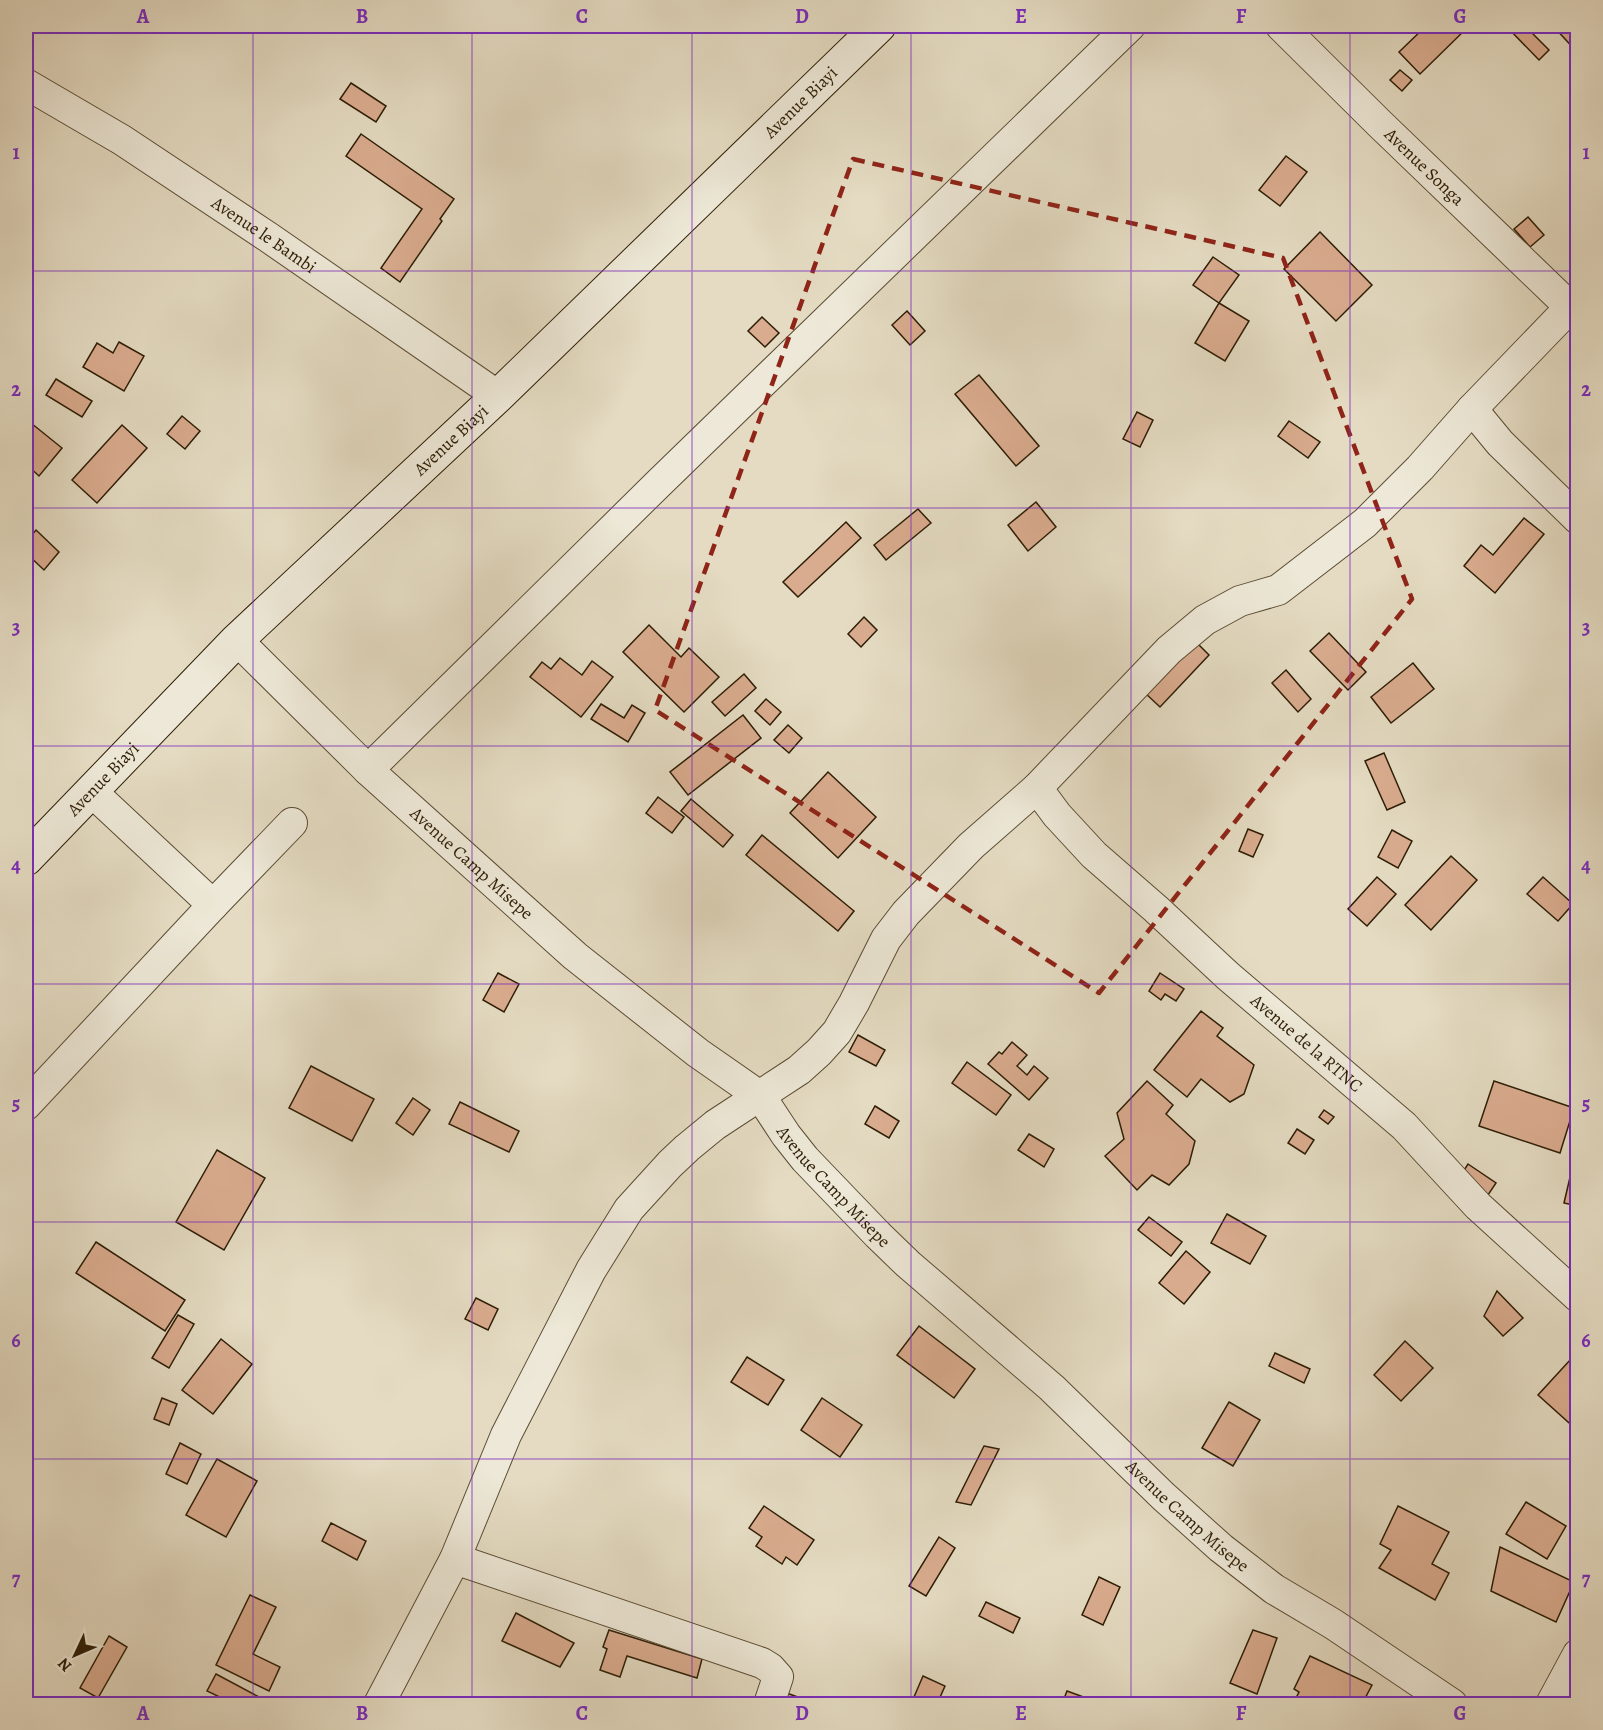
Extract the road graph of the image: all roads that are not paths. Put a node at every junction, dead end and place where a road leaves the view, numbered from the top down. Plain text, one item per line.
1 (879, 26) edge
2 (1130, 26) edge
3 (1281, 26) edge
4 (26, 84) edge
5 (1573, 302) edge
6 (498, 396) junction
7 (1472, 410) junction
8 (1578, 519) edge
9 (237, 640) junction
10 (368, 771) junction
11 (1037, 788) junction
12 (91, 791) junction
13 (292, 823) dead end
14 (26, 859) edge
15 (213, 904) junction
16 (761, 1097) junction
17 (26, 1105) edge
18 (1578, 1297) edge
19 (454, 1559) junction
20 (1578, 1654) edge
21 (380, 1704) edge
22 (769, 1704) edge
23 (1452, 1704) edge
24 (1551, 1704) edge

1 - 6 street, Avenue Biayi
2 - 10 street
3 - 5 street, Avenue Songa
4 - 6 street, Avenue le Bambi
5 - 7 street
6 - 9 street, Avenue Biayi
7 - 8 street
7 - 11 street
9 - 10 street, Avenue Camp Misepe
9 - 12 street, Avenue Biayi
10 - 16 street, Avenue Camp Misepe
11 - 16 street
11 - 18 street, Avenue de la RTNC
12 - 14 street, Avenue Biayi
12 - 15 street
13 - 15 street
15 - 17 street
16 - 19 street
16 - 23 street, Avenue Camp Misepe
19 - 21 street
19 - 22 street
20 - 24 street

